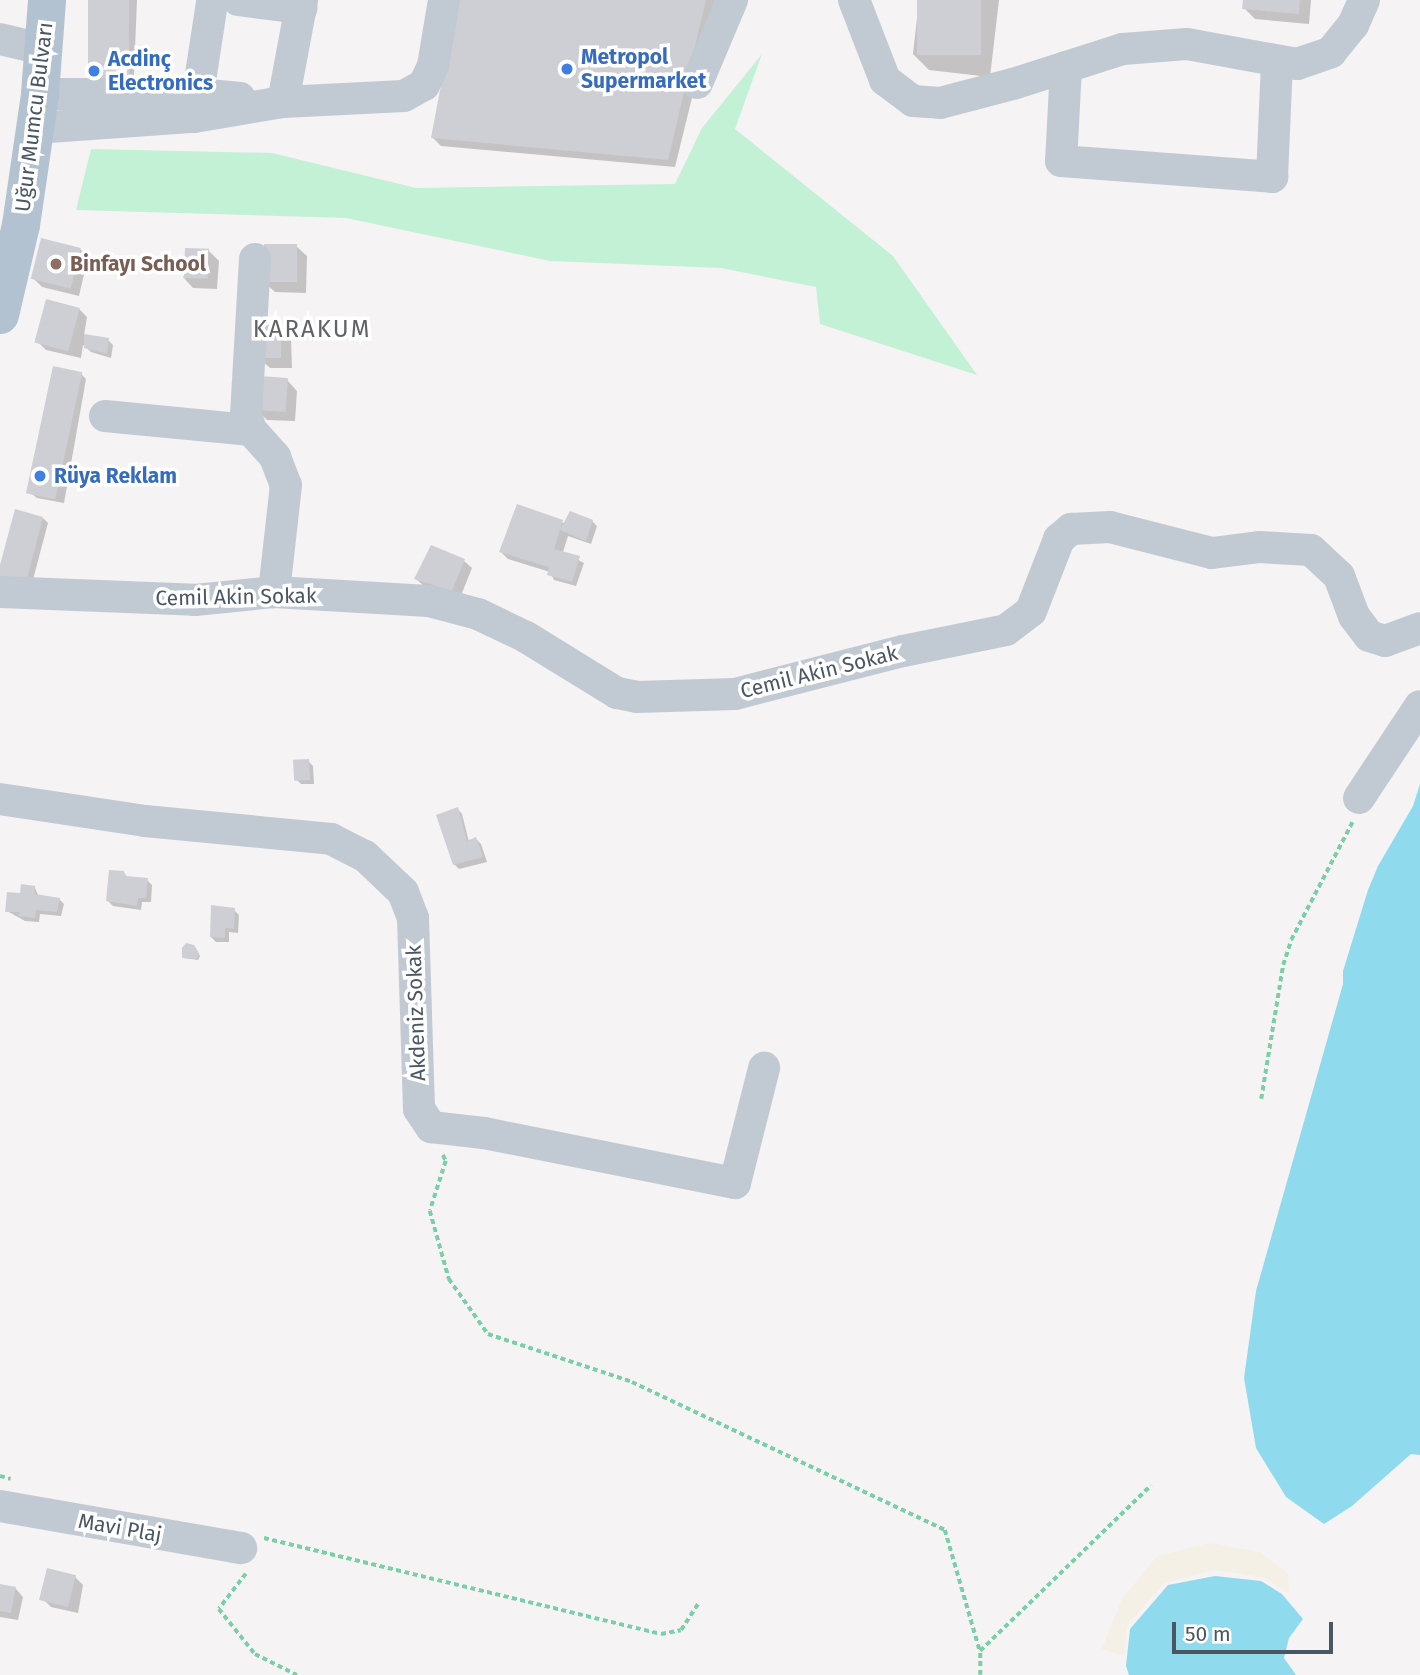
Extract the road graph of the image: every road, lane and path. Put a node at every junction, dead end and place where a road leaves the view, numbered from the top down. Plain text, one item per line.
1 (47, 0) edge
2 (215, 0) edge
3 (238, 0) edge
4 (444, 0) edge
5 (732, 0) edge
6 (854, 0) edge
7 (1364, 0) edge
8 (302, 4) edge
9 (0, 40) edge
10 (43, 49) junction
11 (1277, 61) junction
12 (1066, 67) junction
13 (697, 83) dead end
14 (198, 94) junction
15 (283, 102) junction
16 (38, 111) junction
17 (255, 259) dead end
18 (0, 314) edge
19 (105, 416) dead end
20 (250, 429) junction
21 (0, 592) edge
22 (274, 592) junction
23 (1420, 628) edge
24 (1420, 706) edge
25 (0, 799) edge
26 (1360, 799) joint
27 (764, 1068) dead end
28 (1261, 1099) dead end
29 (432, 1127) junction
30 (0, 1476) edge
31 (1151, 1485) dead end
32 (6, 1493) edge
33 (251, 1543) junction
34 (698, 1604) dead end
35 (980, 1651) junction
36 (297, 1675) edge
37 (980, 1675) edge

1 - 10 main road, Uğur Mumcu Bulvarı
2 - 14 street
3 - 8 street
4 - 15 street
5 - 13 street
6 - 12 street
7 - 11 street
8 - 15 street
9 - 10 street
10 - 16 main road, Uğur Mumcu Bulvarı
11 - 12 street
11 - 12 street
14 - 15 street
14 - 16 street
15 - 16 street
16 - 18 main road, Uğur Mumcu Bulvarı
17 - 20 street
19 - 20 street
20 - 22 street
21 - 22 street, Cemil Akin Sokak
22 - 23 street, Cemil Akin Sokak
24 - 26 street
25 - 29 street, Akdeniz Sokak
26 - 28 path
27 - 29 street
29 - 35 path
30 - 32 path
31 - 35 path
32 - 33 street, Mavi Plaj
33 - 34 path
33 - 36 path
35 - 37 path

